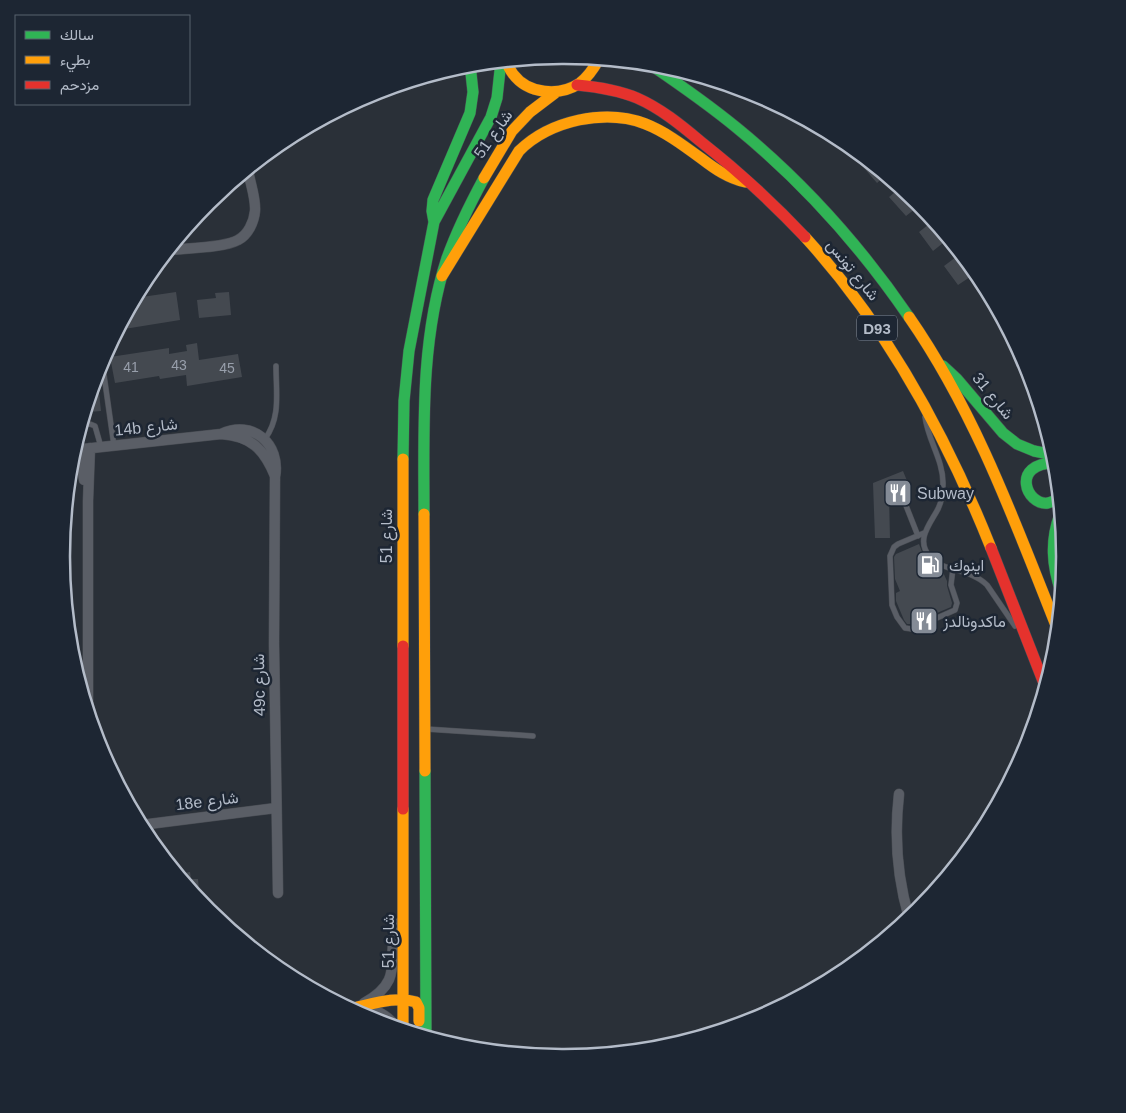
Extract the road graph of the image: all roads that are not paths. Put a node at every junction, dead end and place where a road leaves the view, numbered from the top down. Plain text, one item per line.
1 (595, 65) edge
2 (509, 67) edge
3 (500, 68) edge
4 (471, 72) edge
5 (664, 74) edge
6 (577, 85) junction
7 (555, 93) junction
8 (249, 177) edge
9 (750, 182) junction
10 (434, 222) junction
11 (179, 249) edge
12 (442, 276) junction
13 (938, 362) junction
14 (276, 366) dead end
15 (104, 377) edge
16 (924, 404) junction
17 (88, 424) edge
18 (262, 443) junction
19 (114, 446) junction
20 (101, 447) junction
21 (83, 449) edge
22 (82, 453) edge
23 (1044, 453) edge
24 (1047, 464) edge
25 (903, 498) dead end
26 (1053, 501) edge
27 (1055, 529) edge
28 (924, 533) junction
29 (918, 536) junction
30 (953, 568) junction
31 (1055, 575) edge
32 (1052, 617) edge
33 (1030, 648) junction
34 (83, 667) edge
35 (1041, 676) edge
36 (426, 729) junction
37 (533, 736) dead end
38 (898, 794) dead end
39 (276, 808) junction
40 (149, 824) edge
41 (278, 892) dead end
42 (907, 909) edge
43 (404, 918) junction
44 (404, 1000) junction
45 (358, 1004) edge
46 (361, 1006) edge
47 (367, 1008) edge
48 (387, 1017) edge
49 (403, 1022) edge
50 (418, 1027) edge
51 (426, 1029) edge

1 - 6 street
2 - 7 street
3 - 10 street, شارع 51
4 - 10 street
5 - 13 street, شارع تونس / D93
6 - 7 street, شارع 51
6 - 9 street, شارع تونس / D93
7 - 12 street, شارع 51
8 - 11 street
9 - 12 street
9 - 16 street, شارع تونس / D93
10 - 43 street, شارع 51
12 - 36 street, شارع 51
13 - 23 street, شارع 31
13 - 32 street, شارع تونس / D93
14 - 18 lane
15 - 19 lane
16 - 28 lane
16 - 33 street, شارع تونس / D93
17 - 20 lane
18 - 19 street, 14b شارع
18 - 39 street, 49c شارع
19 - 20 street, 14b شارع
20 - 21 street, 14b شارع
22 - 34 street
24 - 26 street
25 - 29 lane
27 - 31 street
28 - 29 lane
28 - 30 lane
29 - 30 lane
30 - 33 lane
33 - 35 street, شارع تونس / D93
36 - 37 lane
36 - 51 street, شارع 51
38 - 42 street
39 - 40 street, 18e شارع
39 - 41 street, 49c شارع
43 - 44 street, شارع 51
43 - 45 street
44 - 46 street
44 - 49 street, شارع 51
44 - 50 street
47 - 48 street

